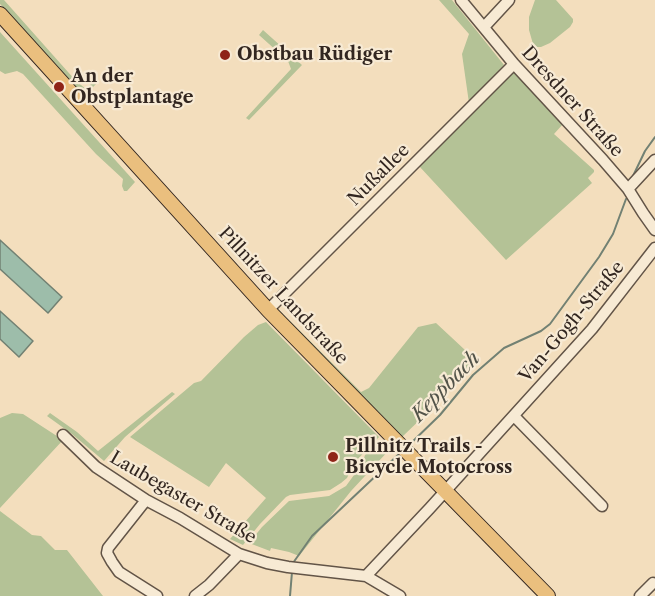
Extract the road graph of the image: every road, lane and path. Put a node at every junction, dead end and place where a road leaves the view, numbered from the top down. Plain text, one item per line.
1 (461, 0) edge
2 (509, 0) edge
3 (0, 14) edge
4 (484, 27) junction
5 (514, 64) junction
6 (655, 159) edge
7 (628, 189) junction
8 (655, 230) edge
9 (655, 248) edge
10 (268, 310) junction
11 (514, 416) junction
12 (63, 435) dead end
13 (445, 491) junction
14 (146, 500) junction
15 (602, 506) dead end
16 (239, 554) junction
17 (366, 576) junction
18 (653, 583) dead end
19 (157, 596) edge
20 (195, 596) edge
21 (400, 596) edge
22 (548, 596) edge
23 (640, 596) edge

1 - 4 street, Dresdner Straße
2 - 4 street
3 - 10 main road, Pillnitzer Landstraße
4 - 5 street, Dresdner Straße
5 - 7 street, Dresdner Straße
5 - 10 street, Nußallee
6 - 7 street
7 - 8 street, Dresdner Straße
9 - 11 street, Van-Gogh-Straße
10 - 13 main road, Pillnitzer Landstraße
11 - 13 street, Van-Gogh-Straße
11 - 15 street
12 - 14 street, Laubegaster Straße
13 - 17 street, Van-Gogh-Straße
13 - 22 main road, Pillnitzer Landstraße
14 - 16 street, Laubegaster Straße
14 - 19 street
16 - 17 street, Laubegaster Straße
16 - 20 street
17 - 21 street, Laubegaster Straße
18 - 23 street

